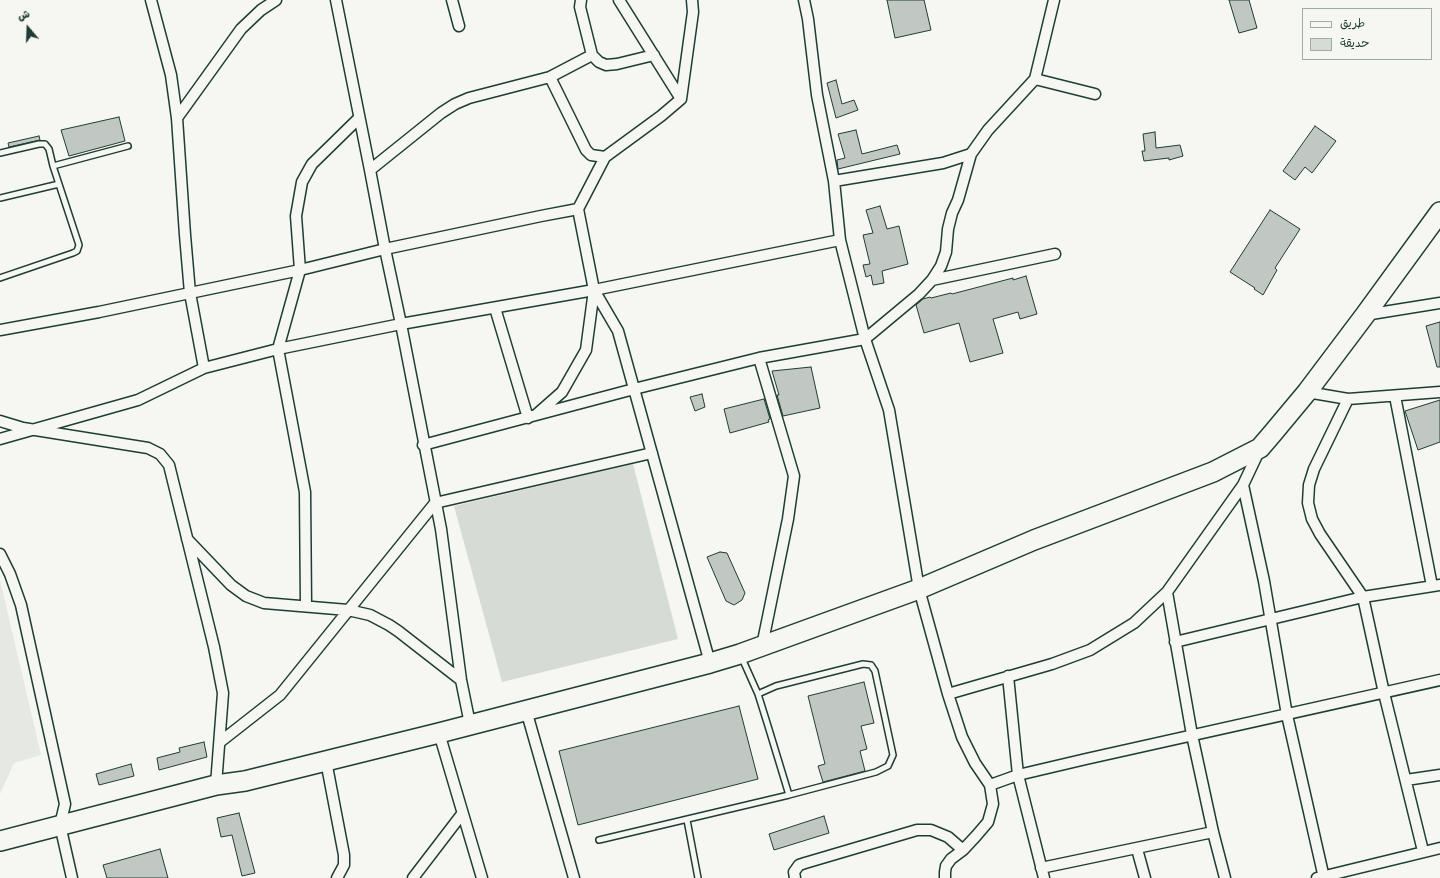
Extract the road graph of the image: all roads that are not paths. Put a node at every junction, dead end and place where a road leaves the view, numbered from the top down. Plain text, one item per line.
1 (151, 0) edge
2 (276, 0) edge
3 (336, 0) edge
4 (452, 0) edge
5 (581, 0) edge
6 (619, 0) edge
7 (692, 0) edge
8 (700, 0) edge
9 (804, 0) edge
10 (1054, 0) edge
11 (693, 12) junction
12 (459, 26) dead end
13 (592, 55) junction
14 (654, 55) junction
15 (550, 77) junction
16 (1035, 79) junction
17 (1095, 94) dead end
18 (681, 99) junction
19 (177, 118) junction
20 (359, 118) junction
21 (128, 146) dead end
22 (0, 154) edge
23 (971, 154) junction
24 (605, 157) junction
25 (53, 166) junction
26 (370, 170) junction
27 (834, 181) junction
28 (59, 184) junction
29 (0, 198) edge
30 (578, 209) junction
31 (1440, 212) edge
32 (840, 240) junction
33 (385, 249) junction
34 (1055, 254) dead end
35 (300, 270) junction
36 (0, 278) edge
37 (932, 280) junction
38 (594, 290) junction
39 (190, 293) junction
40 (1440, 302) edge
41 (495, 308) junction
42 (1365, 315) junction
43 (401, 324) junction
44 (0, 330) edge
45 (865, 339) junction
46 (278, 349) junction
47 (759, 358) junction
48 (204, 368) junction
49 (634, 389) junction
50 (1306, 392) junction
51 (1440, 392) edge
52 (1395, 396) junction
53 (1348, 399) junction
54 (531, 417) junction
55 (0, 421) edge
56 (34, 430) junction
57 (0, 440) edge
58 (423, 445) junction
59 (1260, 448) junction
60 (652, 453) junction
61 (1243, 485) junction
62 (435, 503) junction
63 (186, 537) junction
64 (0, 554) edge
65 (1436, 585) edge
66 (919, 589) junction
67 (1167, 592) junction
68 (1363, 597) junction
69 (306, 606) junction
70 (348, 610) junction
71 (1270, 618) junction
72 (1175, 642) junction
73 (762, 646) junction
74 (740, 654) junction
75 (710, 664) junction
76 (1008, 676) junction
77 (461, 680) junction
78 (1440, 680) edge
79 (1384, 693) junction
80 (758, 694) junction
81 (948, 694) junction
82 (526, 710) junction
83 (1287, 714) junction
84 (470, 724) junction
85 (439, 733) junction
86 (1192, 735) junction
87 (220, 742) junction
88 (326, 761) junction
89 (1018, 775) junction
90 (1440, 775) edge
91 (1406, 780) junction
92 (216, 785) junction
93 (990, 785) junction
94 (789, 795) junction
95 (462, 814) junction
96 (687, 820) junction
97 (60, 825) junction
98 (1213, 832) junction
99 (0, 839) edge
100 (599, 840) dead end
101 (1440, 848) edge
102 (1137, 849) junction
103 (963, 850) junction
104 (1423, 851) junction
105 (1042, 873) edge
106 (1321, 877) edge
107 (72, 878) edge
108 (337, 878) edge
109 (413, 878) edge
110 (482, 878) edge
111 (574, 878) edge
112 (698, 878) edge
113 (795, 878) edge
114 (945, 878) edge
115 (1145, 878) edge
116 (1225, 878) edge

1 - 19 street
2 - 19 street
3 - 20 street
4 - 12 street
5 - 13 street
6 - 14 street
7 - 11 street
8 - 11 street
9 - 27 street
10 - 16 street
11 - 18 street
13 - 14 street
13 - 15 street
14 - 18 street
15 - 24 street
15 - 26 street
16 - 17 street
16 - 23 street
18 - 24 street
19 - 39 street
20 - 26 street
20 - 35 street
21 - 25 lane
22 - 25 lane
23 - 27 street
23 - 37 street
24 - 30 street
25 - 28 lane
26 - 33 street
27 - 32 street
28 - 29 lane
28 - 36 lane
30 - 33 street
30 - 38 street
31 - 42 highway
32 - 38 street
32 - 45 street
33 - 35 street
33 - 43 street
34 - 37 street
35 - 39 street
35 - 46 street
37 - 45 street
38 - 41 street
38 - 49 street
38 - 54 street
39 - 44 street
39 - 48 street
40 - 42 street
41 - 43 street
41 - 54 street
42 - 50 highway
43 - 46 street
43 - 58 street
45 - 47 street
45 - 66 street
46 - 48 street
46 - 69 street
47 - 49 street
47 - 73 street
48 - 56 street
49 - 54 street
49 - 60 street
50 - 53 street
50 - 59 highway
51 - 52 street
52 - 53 street
52 - 65 street
53 - 68 street
54 - 58 street
55 - 56 street
56 - 57 street
56 - 63 street
58 - 62 street
59 - 61 street
59 - 66 highway
60 - 62 street
60 - 75 street
61 - 67 street
61 - 71 street
62 - 70 street
62 - 77 street
63 - 69 street
63 - 87 street
64 - 97 street
65 - 68 street
66 - 73 highway
66 - 81 street
67 - 72 street
67 - 76 street
68 - 71 street
68 - 79 street
69 - 70 street
70 - 77 street
70 - 87 street
71 - 72 street
71 - 83 street
72 - 86 street
73 - 74 highway
74 - 75 highway
74 - 80 lane
75 - 82 highway
76 - 81 street
76 - 89 street
77 - 84 street
78 - 79 street
79 - 83 street
79 - 91 street
80 - 94 lane
80 - 94 lane
81 - 93 street
82 - 84 highway
82 - 111 street
83 - 86 street
83 - 106 street
84 - 85 highway
85 - 88 highway
85 - 95 street
86 - 89 street
86 - 98 street
87 - 92 street
88 - 92 highway
88 - 108 street
89 - 93 street
89 - 105 street
90 - 91 street
91 - 104 street
92 - 97 highway
93 - 103 street
94 - 96 lane
95 - 109 street
95 - 110 street
96 - 100 lane
96 - 112 lane
97 - 99 highway
97 - 107 street
98 - 102 street
98 - 116 street
101 - 104 street
102 - 105 street
102 - 115 street
103 - 113 street
103 - 114 street
104 - 106 street

